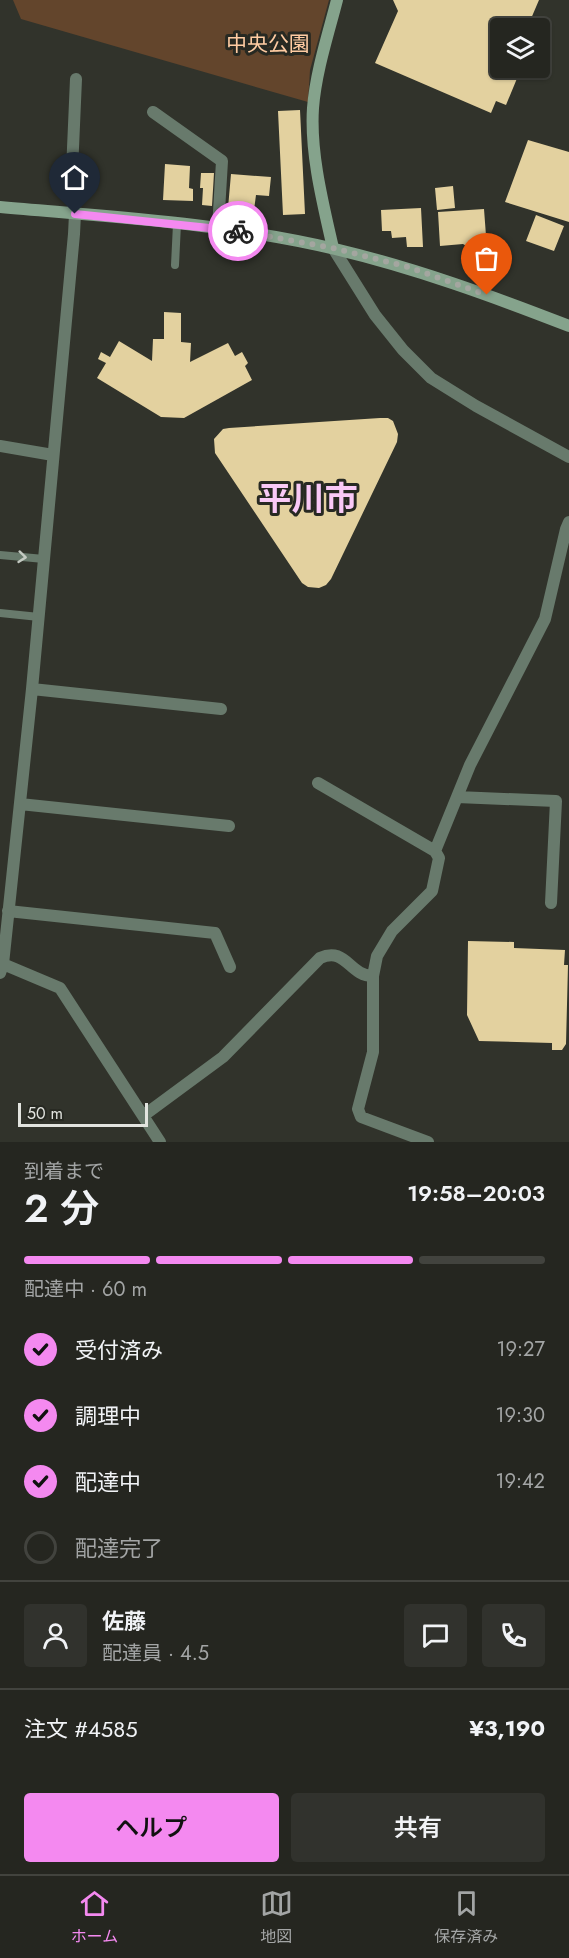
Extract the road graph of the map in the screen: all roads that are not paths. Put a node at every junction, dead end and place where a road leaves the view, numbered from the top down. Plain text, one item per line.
1 (337, 0) edge
2 (76, 79) dead end
3 (153, 112) dead end
4 (0, 207) edge
5 (75, 214) junction
6 (177, 224) junction
7 (219, 228) junction
8 (333, 248) junction
9 (175, 265) dead end
10 (569, 326) edge
11 (0, 446) edge
12 (53, 455) junction
13 (569, 458) edge
14 (569, 522) edge
15 (0, 555) edge
16 (44, 560) junction
17 (0, 613) edge
18 (39, 617) junction
19 (32, 689) junction
20 (221, 709) dead end
21 (318, 783) dead end
22 (458, 796) junction
23 (20, 804) junction
24 (229, 826) dead end
25 (435, 851) junction
26 (551, 903) dead end
27 (8, 911) junction
28 (230, 967) dead end
29 (1, 968) edge
30 (373, 976) junction
31 (143, 1116) junction
32 (160, 1142) edge
33 (428, 1142) edge

1 - 8 main road
2 - 5 street
3 - 7 street
4 - 5 main road
5 - 6 main road
5 - 12 street
6 - 7 main road
6 - 9 lane
7 - 8 main road
8 - 10 main road
8 - 13 street
11 - 12 street
12 - 16 street
14 - 22 street
15 -> 16 lane
16 - 18 street
17 - 18 lane
18 - 19 street
19 - 20 street
19 - 23 street
21 - 25 street
22 - 25 street
22 - 26 street
23 - 24 street
23 - 27 street
25 - 30 street
27 - 28 street
27 - 29 street
29 - 31 street
30 - 31 street
30 - 33 street
31 - 32 street

